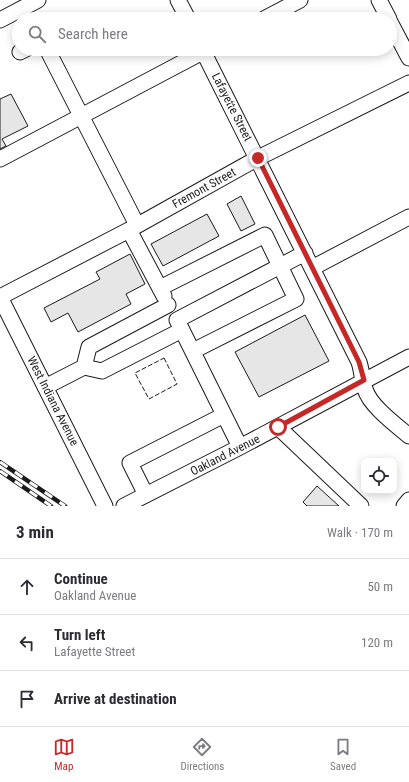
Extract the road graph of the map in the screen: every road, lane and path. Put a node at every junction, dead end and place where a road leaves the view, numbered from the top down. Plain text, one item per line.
1 (38, 0) edge
2 (178, 0) edge
3 (300, 0) edge
4 (379, 0) edge
5 (21, 9) edge
6 (184, 12) edge
7 (277, 12) edge
8 (385, 12) edge
9 (12, 14) edge
10 (0, 20) edge
11 (397, 35) edge
12 (51, 56) edge
13 (194, 56) edge
14 (208, 56) edge
15 (409, 58) edge
16 (409, 83) edge
17 (81, 116) junction
18 (258, 158) junction
19 (0, 159) edge
20 (409, 217) edge
21 (133, 228) junction
22 (305, 253) junction
23 (280, 266) junction
24 (312, 268) junction
25 (160, 288) junction
26 (0, 297) edge
27 (168, 305) junction
28 (179, 325) junction
29 (193, 351) junction
30 (409, 357) edge
31 (84, 367) junction
32 (364, 380) junction
33 (46, 387) junction
34 (224, 415) junction
35 (278, 427) junction
36 (409, 436) edge
37 (240, 447) junction
38 (146, 495) junction
39 (409, 500) edge
40 (105, 506) edge
41 (124, 506) edge
42 (361, 506) edge
43 (404, 506) edge

1 - 5 street
2 - 6 street
3 - 7 street
4 - 8 street
9 - 10 street
11 - 15 street
12 - 17 street
13 - 17 street
14 - 18 street, Lafayette Street
16 - 18 street, Fremont Street
17 - 19 street
17 - 21 street
18 - 21 street, Fremont Street
18 - 22 street, Lafayette Street
20 - 24 street
21 - 25 street
21 - 26 street, Fremont Street
22 - 23 street
22 - 24 street, Lafayette Street
23 - 25 street
23 - 28 street
23 - 29 street
24 - 32 street, Lafayette Street
25 - 27 street
26 - 33 street, West Indiana Avenue
27 - 28 street
27 - 31 street
28 - 29 street
28 - 31 street
29 - 34 street
30 - 32 street, Oakland Avenue
31 - 33 street
32 - 35 street, Oakland Avenue
32 - 36 street, Lafayette Street
33 - 40 street, West Indiana Avenue
34 - 37 street
34 - 38 street
35 - 37 street, Oakland Avenue
35 - 42 street
37 - 38 street, Oakland Avenue
38 - 41 street, Oakland Avenue
39 - 43 street

